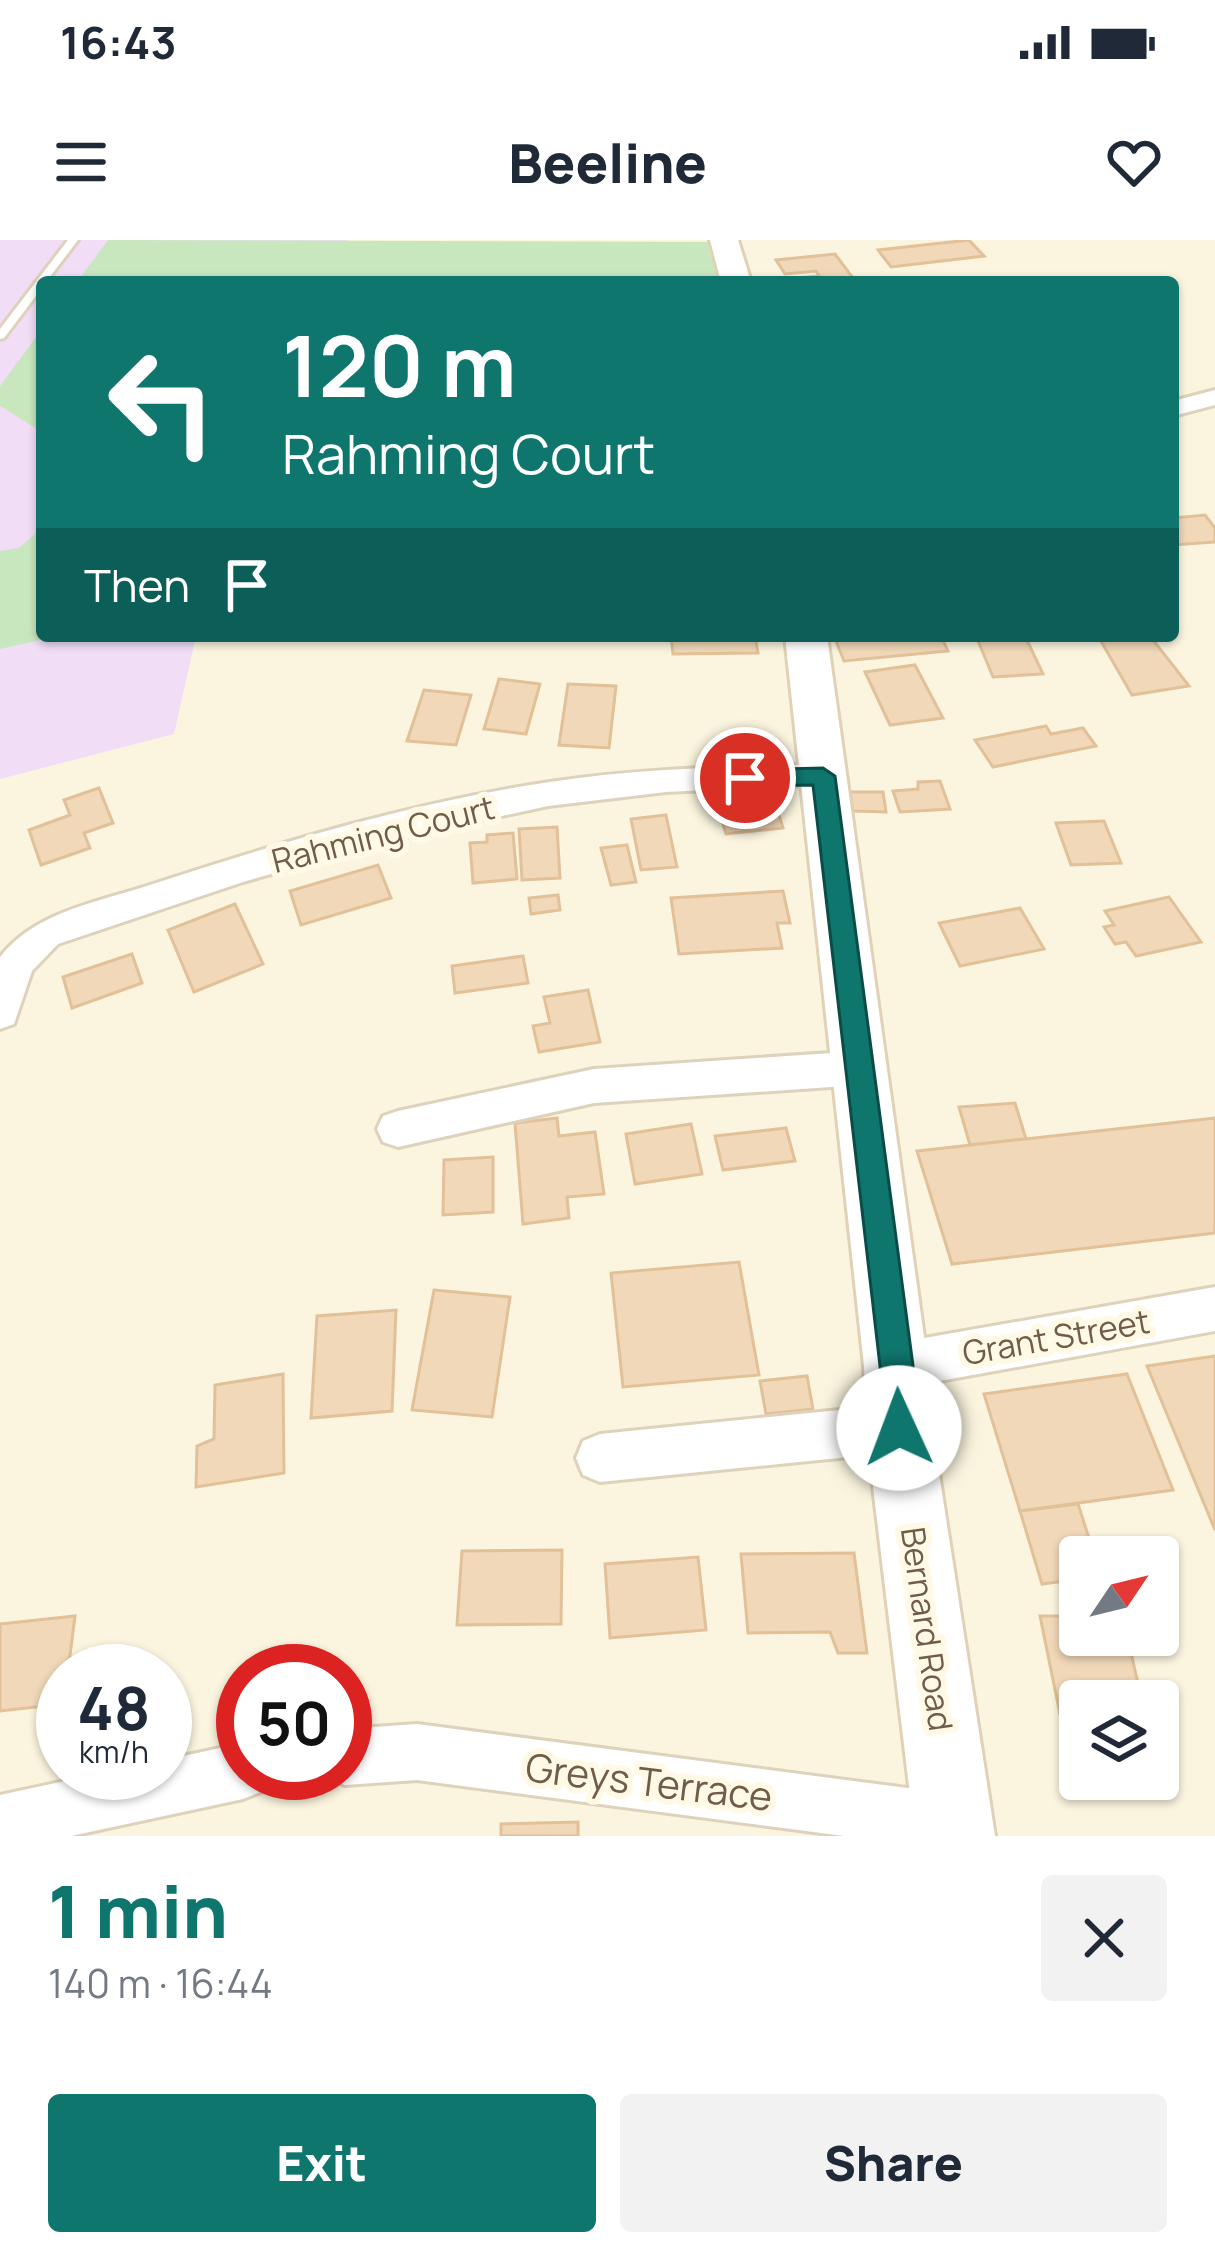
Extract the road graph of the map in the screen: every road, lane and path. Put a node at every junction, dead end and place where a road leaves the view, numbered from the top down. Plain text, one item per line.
1 (73, 240) edge
2 (724, 240) edge
3 (46, 276) edge
4 (734, 276) edge
5 (36, 289) edge
6 (0, 336) edge
7 (1215, 397) edge
8 (1179, 407) edge
9 (807, 642) edge
10 (823, 776) junction
11 (0, 1013) edge
12 (860, 1068) junction
13 (398, 1129) dead end
14 (1215, 1309) edge
15 (896, 1366) junction
16 (899, 1428) junction
17 (600, 1458) dead end
18 (372, 1755) edge
19 (216, 1777) edge
20 (0, 1823) edge
21 (954, 1829) edge

1 - 3 lane
2 - 4 main road
5 - 6 lane
7 - 8 street
9 - 10 main road, Bernard Road
10 - 11 street, Rahming Court
10 - 12 main road, Bernard Road
12 - 13 street
12 - 15 main road, Bernard Road
14 - 15 street, Grant Street
15 - 16 main road, Bernard Road
16 - 17 street
16 - 21 main road, Bernard Road
18 - 21 street, Greys Terrace
19 - 20 street

